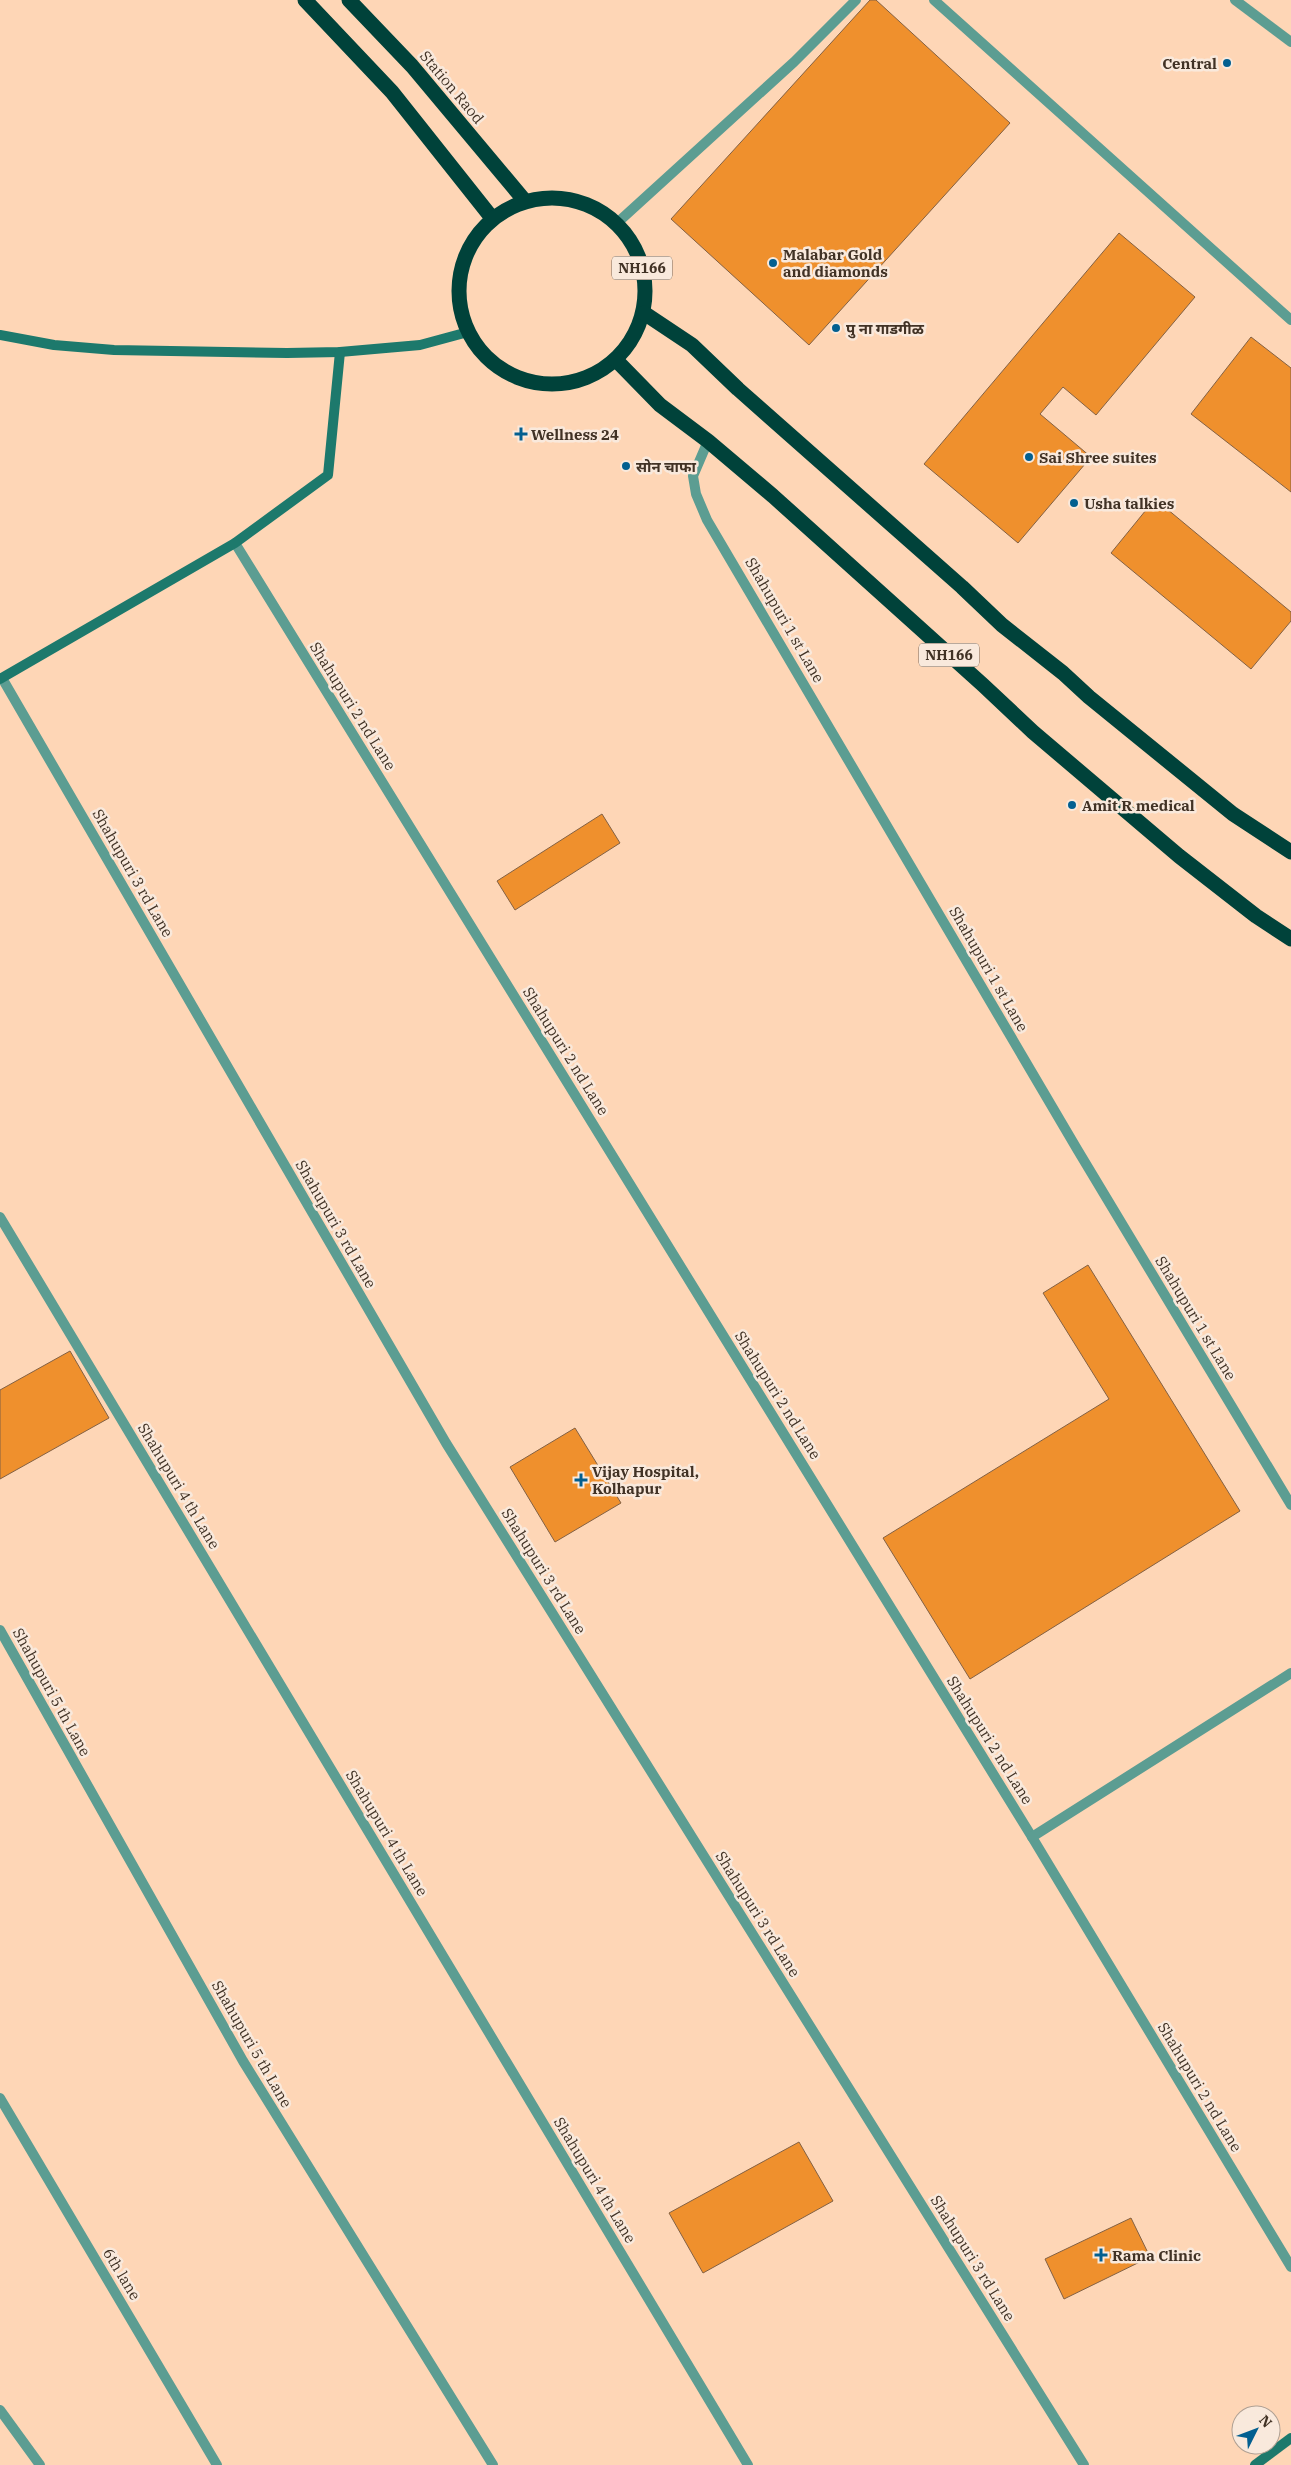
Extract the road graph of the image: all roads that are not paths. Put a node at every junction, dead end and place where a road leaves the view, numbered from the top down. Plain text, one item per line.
1 (305, 0) edge
2 (349, 0) edge
3 (856, 0) edge
4 (934, 0) edge
5 (1235, 0) edge
6 (1291, 42) edge
7 (524, 201) junction
8 (492, 218) junction
9 (616, 224) junction
10 (644, 313) junction
11 (1291, 320) edge
12 (468, 332) junction
13 (0, 335) edge
14 (340, 352) junction
15 (616, 360) junction
16 (708, 441) junction
17 (235, 543) junction
18 (1, 678) edge
19 (1291, 852) edge
20 (1291, 939) edge
21 (0, 1216) edge
22 (1291, 1506) edge
23 (0, 1630) edge
24 (1291, 1673) edge
25 (1032, 1837) junction
26 (0, 2098) edge
27 (1291, 2266) edge
28 (0, 2410) edge
29 (1291, 2438) edge
30 (40, 2465) edge
31 (217, 2465) edge
32 (493, 2465) edge
33 (748, 2465) edge
34 (1084, 2465) edge
35 (1255, 2465) edge

1 - 8 highway
2 - 7 highway, Station Raod
3 - 9 street
4 - 11 street
5 - 6 street
7 - 8 highway, NH166
7 - 9 highway, NH166
8 - 12 highway, NH166
9 - 10 highway, NH166
10 - 15 highway, NH166
10 - 19 highway
12 - 14 street
12 - 15 highway, NH166
13 - 14 street
14 - 17 street
15 - 16 highway, NH166
16 - 20 highway, NH166
16 - 22 street, Shahupuri 1 st Lane
17 - 18 street
17 - 25 street, Shahupuri 2 nd Lane
18 - 34 street, Shahupuri 3 rd Lane
21 - 33 street, Shahupuri 4 th Lane
23 - 32 street, Shahupuri 5 th Lane
24 - 25 street
25 - 27 street, Shahupuri 2 nd Lane
26 - 31 street, 6th lane
28 - 30 street
29 - 35 street

